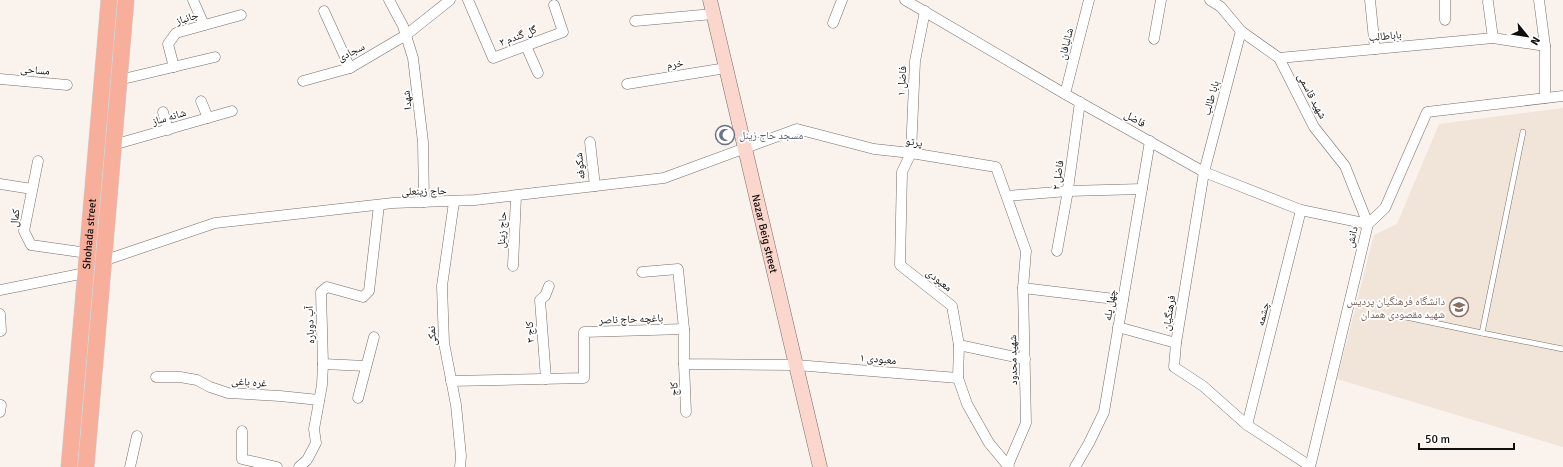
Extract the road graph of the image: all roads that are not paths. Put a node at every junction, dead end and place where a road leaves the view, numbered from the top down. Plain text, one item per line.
1 (108, 0) edge
2 (126, 0) edge
3 (193, 0) edge
4 (389, 0) edge
5 (450, 0) edge
6 (468, 0) edge
7 (842, 0) edge
8 (905, 0) edge
9 (1089, 0) edge
10 (1160, 0) edge
11 (1210, 0) edge
12 (1370, 0) edge
13 (1446, 0) edge
14 (1539, 0) edge
15 (1488, 2) dead end
16 (1221, 3) edge
17 (554, 5) dead end
18 (712, 7) edge
19 (324, 10) dead end
20 (925, 11) junction
21 (241, 15) dead end
22 (1445, 20) dead end
23 (635, 21) dead end
24 (833, 23) dead end
25 (204, 25) junction
26 (1241, 31) junction
27 (406, 35) junction
28 (1493, 38) junction
29 (1154, 39) dead end
30 (526, 46) junction
31 (1545, 46) junction
32 (1375, 49) junction
33 (216, 57) dead end
34 (1278, 58) junction
35 (174, 67) junction
36 (350, 68) junction
37 (726, 68) junction
38 (538, 73) dead end
39 (0, 79) edge
40 (119, 80) junction
41 (303, 81) dead end
42 (627, 84) dead end
43 (67, 85) dead end
44 (1065, 94) junction
45 (1563, 96) edge
46 (1546, 98) junction
47 (201, 101) dead end
48 (1080, 102) junction
49 (232, 111) dead end
50 (163, 112) dead end
51 (208, 118) junction
52 (168, 130) junction
53 (1523, 132) dead end
54 (1150, 141) junction
55 (590, 142) dead end
56 (113, 146) junction
57 (745, 148) junction
58 (911, 153) junction
59 (38, 161) dead end
60 (1204, 172) junction
61 (0, 184) edge
62 (595, 186) junction
63 (32, 189) junction
64 (1142, 189) junction
65 (1068, 191) junction
66 (516, 196) junction
67 (1007, 196) junction
68 (424, 202) junction
69 (454, 202) junction
70 (379, 205) junction
71 (1301, 210) junction
72 (1368, 224) junction
73 (1057, 250) dead end
74 (1026, 251) joint
75 (87, 252) junction
76 (103, 261) junction
77 (513, 266) dead end
78 (642, 272) dead end
79 (85, 273) junction
80 (549, 286) dead end
81 (1023, 288) junction
82 (0, 290) edge
83 (1123, 300) junction
84 (0, 314) edge
85 (1406, 317) dead end
86 (1118, 327) junction
87 (684, 329) junction
88 (1, 330) dead end
89 (1482, 333) junction
90 (374, 337) dead end
91 (1176, 343) junction
92 (959, 345) junction
93 (1563, 349) edge
94 (1025, 359) junction
95 (323, 364) junction
96 (684, 364) junction
97 (796, 364) junction
98 (366, 366) junction
99 (156, 377) dead end
100 (958, 378) junction
101 (546, 379) junction
102 (452, 381) junction
103 (358, 398) dead end
104 (319, 400) junction
105 (686, 412) dead end
106 (1247, 425) junction
107 (242, 431) dead end
108 (137, 436) dead end
109 (1008, 466) edge
110 (1310, 466) edge
111 (69, 467) edge
112 (86, 467) edge
113 (130, 467) edge
114 (277, 467) edge
115 (299, 467) edge
116 (460, 467) edge
117 (820, 467) edge
118 (1075, 467) edge

1 - 75 main road, Shohada street
2 - 40 main road, Shohada street
3 - 25 street
4 - 27 street, شهدا
5 - 27 street, سجادی
6 - 30 street, گل گندم ۲
7 - 24 street
8 - 20 street, فاضل
9 - 44 street, شالبافان
10 - 29 street
11 - 16 street, شهید قاسمی
12 - 32 street
13 - 22 street
14 - 31 street
15 - 28 street
16 - 26 street, شهید قاسمی
17 - 30 street, گل گندم ۲
18 - 23 street
18 - 37 street, Nazar Beig street
19 - 36 street
20 - 44 street, فاضل
20 - 58 street, فاضل ۱
21 - 25 street, جانباز
25 - 35 street, جانباز
26 - 34 street, شهید قاسمی
26 - 60 street, بابا طالب
27 - 36 street, سجادی
27 - 68 street, شهدا
28 - 31 street, باباطالب
28 - 32 street, باباطالب
30 - 38 street
31 - 46 street
32 - 34 street, باباطالب
33 - 35 street
34 - 72 street, شهید قاسمی
35 - 40 street
36 - 41 street, سجادی
37 - 42 street, خرم
37 - 57 street, Nazar Beig street
39 - 43 street, مساحی
40 - 56 main road, Shohada street
44 - 48 street, فاضل
45 - 46 street, دانش
46 - 72 street, دانش
47 - 51 street
48 - 54 street, فاضل
48 - 65 street, فاضل ۲
49 - 51 street, شانه ساز
50 - 52 street
51 - 52 street, شانه ساز
52 - 56 street, شانه ساز
53 - 89 lane
54 - 60 street, فاضل
54 - 64 street, چهل پله
55 - 62 street, شکوفه
56 - 76 main road, Shohada street
57 - 58 street, پرتو
57 - 62 street, حاج زینعلی
57 - 97 street, Nazar Beig street
58 - 67 street, پرتو
58 - 92 street, معبودی
59 - 63 street, کمال
60 - 71 street, فاضل
60 - 91 street, فرهنگیان
61 - 63 street
62 - 66 street, حاج زینعلی
63 - 75 street, کمال
64 - 65 street
64 - 83 street, چهل پله
65 - 67 street
65 - 73 street, فاضل ۲
66 - 69 street, حاج زینعلی
66 - 77 street, حاج زینل
67 - 74 street, پرتو
68 - 69 street, حاج زینعلی
68 - 70 street, حاج زینعلی
69 - 102 street, نمکی
70 - 76 street, حاج زینعلی
70 - 95 street, آب دوباره
71 - 72 street, فاضل
71 - 106 street, چشمه
72 - 110 street, دانش
74 - 81 street, شهید محدود
75 - 79 main road, Shohada street
76 - 112 main road, Shohada street
78 - 87 street
79 - 82 street
79 - 111 main road, Shohada street
80 - 101 street, کاج ۳
81 - 83 street
81 - 94 street, شهید محدود
83 - 86 street, چهل پله
84 - 88 street
85 - 89 lane
86 - 91 street
86 - 118 street, چهل پله
87 - 96 street
87 - 101 street, باغچه حاج ناصر
89 - 93 lane
90 - 98 street
91 - 106 street, فرهنگیان
92 - 94 street
92 - 100 street, معبودی
94 - 109 street, شهید محدود
95 - 98 street
95 - 104 street, آب دوباره
96 - 97 street
96 - 105 street, کاج
97 - 100 street, معبودی ۱
97 - 117 street, Nazar Beig street
98 - 103 street
99 - 104 street, غره باغی
100 - 109 street, معبودی
101 - 102 street, باغچه حاج ناصر
102 - 116 street, نمکی
104 - 115 street, آب دوباره
106 - 110 street
107 - 114 street
108 - 113 street

